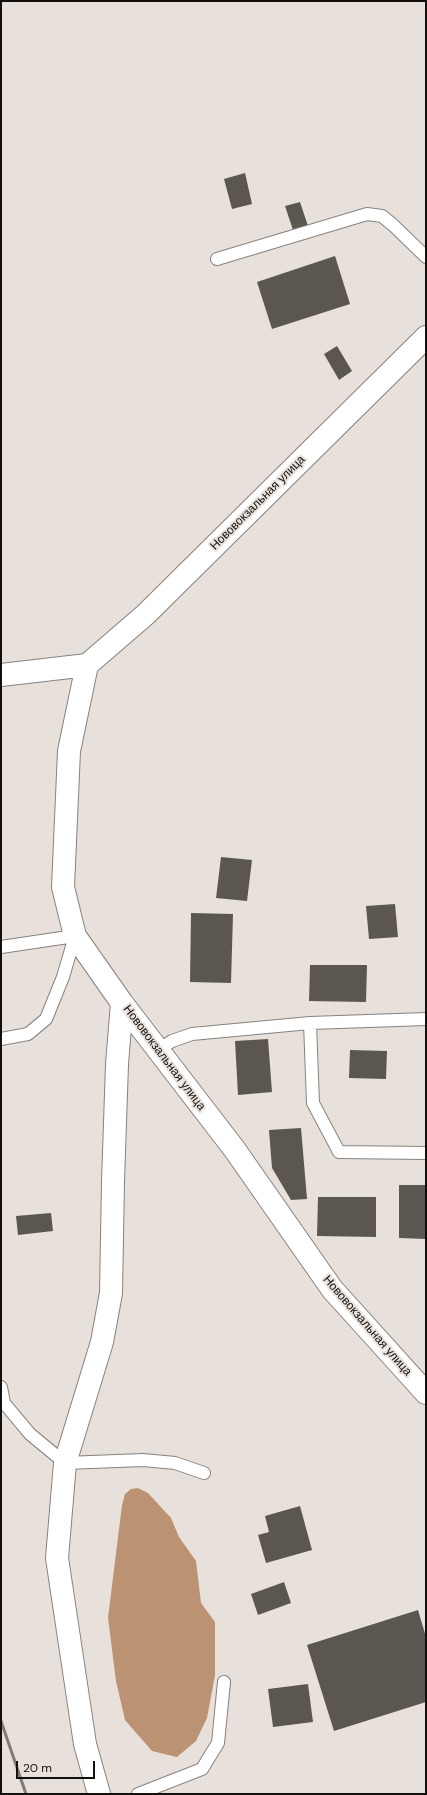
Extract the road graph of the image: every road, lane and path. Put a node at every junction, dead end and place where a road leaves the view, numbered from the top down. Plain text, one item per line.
1 (426, 257) edge
2 (217, 259) dead end
3 (426, 337) edge
4 (87, 665) junction
5 (1, 675) edge
6 (75, 936) junction
7 (1, 947) edge
8 (122, 1003) junction
9 (426, 1019) edge
10 (310, 1023) junction
11 (1, 1039) edge
12 (158, 1050) junction
13 (426, 1153) edge
14 (1, 1387) edge
15 (426, 1393) edge
16 (65, 1463) junction
17 (204, 1474) dead end
18 (224, 1682) dead end
19 (100, 1794) edge
20 (138, 1794) edge

1 - 2 lane
3 - 4 street, Нововокзальная улица
4 - 5 street
4 - 6 street, Нововокзальная улица
6 - 7 lane
6 - 8 street, Нововокзальная улица
6 - 11 lane
8 - 12 street, Нововокзальная улица
8 - 16 street
9 - 10 lane
10 - 12 lane
10 - 13 lane
12 - 15 street, Нововокзальная улица
14 - 16 lane
16 - 17 lane
16 - 19 street
18 - 20 lane

